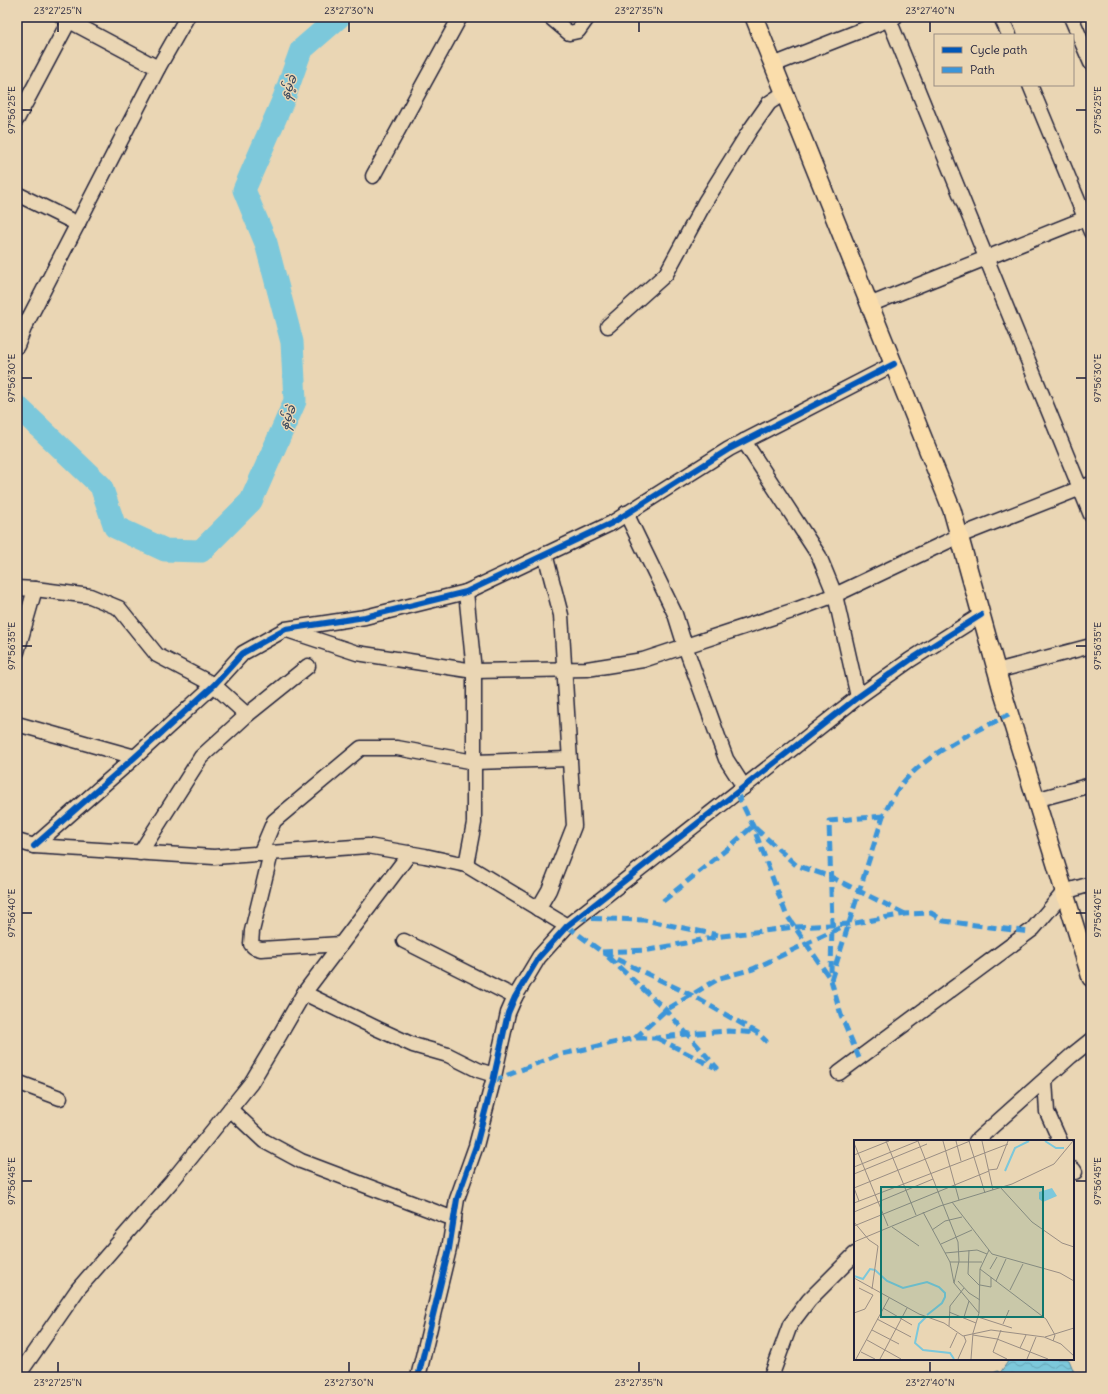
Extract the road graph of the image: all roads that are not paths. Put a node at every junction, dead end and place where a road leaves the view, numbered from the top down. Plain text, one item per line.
1 (187, 17) edge
2 (460, 17) edge
3 (550, 17) edge
4 (588, 17) edge
5 (754, 17) edge
6 (1001, 17) edge
7 (1071, 17) edge
8 (890, 18) edge
9 (65, 19) edge
10 (1009, 34) edge
11 (1091, 63) edge
12 (773, 65) junction
13 (158, 68) junction
14 (1030, 86) edge
15 (784, 93) junction
16 (17, 119) edge
17 (373, 176) dead end
18 (17, 194) edge
19 (1088, 218) edge
20 (78, 224) junction
21 (1091, 232) edge
22 (986, 258) junction
23 (869, 304) junction
24 (608, 326) dead end
25 (17, 346) edge
26 (894, 364) junction
27 (744, 442) junction
28 (1085, 486) edge
29 (626, 513) junction
30 (1091, 515) edge
31 (959, 536) junction
32 (545, 554) junction
33 (17, 588) edge
34 (36, 589) junction
35 (466, 592) junction
36 (835, 595) junction
37 (981, 615) junction
38 (286, 629) junction
39 (685, 646) junction
40 (1091, 646) edge
41 (17, 652) edge
42 (308, 666) dead end
43 (564, 670) junction
44 (474, 671) junction
45 (996, 671) junction
46 (214, 685) junction
47 (858, 697) junction
48 (247, 715) junction
49 (17, 724) edge
50 (135, 757) junction
51 (569, 759) junction
52 (474, 762) junction
53 (1091, 785) edge
54 (744, 787) junction
55 (1035, 800) junction
56 (17, 841) edge
57 (34, 846) junction
58 (140, 853) junction
59 (265, 853) junction
60 (410, 853) junction
61 (466, 865) junction
62 (1091, 884) edge
63 (1064, 892) junction
64 (538, 908) junction
65 (567, 926) junction
66 (404, 940) dead end
67 (341, 944) junction
68 (1090, 970) edge
69 (304, 993) junction
70 (515, 997) junction
71 (1091, 1040) edge
72 (839, 1073) dead end
73 (494, 1075) junction
74 (1045, 1080) junction
75 (17, 1082) edge
76 (60, 1098) dead end
77 (230, 1109) junction
78 (977, 1140) edge
79 (1060, 1140) edge
80 (454, 1220) junction
81 (854, 1255) edge
82 (17, 1377) edge
83 (418, 1377) edge
84 (771, 1377) edge

1 - 13 street
2 - 17 street
3 - 4 street
5 - 12 main road
6 - 10 street
7 - 11 street
8 - 12 street
8 - 22 street
9 - 13 street
9 - 16 street
12 - 15 main road
13 - 20 street
14 - 19 street
15 - 23 main road
15 - 24 street
18 - 20 street
19 - 21 street
19 - 22 street
20 - 25 street
22 - 23 street
22 - 28 street
23 - 26 main road
26 - 27 street
26 - 31 main road
27 - 29 street
27 - 36 street
28 - 30 street
28 - 31 street
29 - 32 street
29 - 39 street
31 - 36 street
31 - 37 main road
32 - 35 street
32 - 43 street
33 - 34 street
34 - 41 street
34 - 46 street
35 - 38 street
35 - 44 street
36 - 39 street
36 - 47 street
37 - 45 main road
37 - 47 street
38 - 44 street
38 - 46 street
39 - 43 street
39 - 54 street
40 - 45 street
42 - 48 street
43 - 44 street
43 - 51 street
44 - 52 street
45 - 55 main road
46 - 48 street
46 - 50 street
47 - 54 street
48 - 58 street
49 - 50 street
50 - 57 street
51 - 52 street
51 - 64 street
52 - 59 street
52 - 61 street
53 - 55 street
54 - 65 street
55 - 63 main road
56 - 57 street
57 - 58 street
58 - 59 street
59 - 60 street
59 - 67 street
60 - 61 street
60 - 67 street
61 - 64 street
62 - 63 street
63 - 68 main road
63 - 72 street
64 - 65 street
65 - 70 street
66 - 70 street
67 - 69 street
69 - 73 street
69 - 77 street
70 - 73 street
71 - 74 street
73 - 80 street
74 - 78 street
74 - 79 street
75 - 76 street
77 - 80 street
77 - 82 street
80 - 83 street
81 - 84 street

